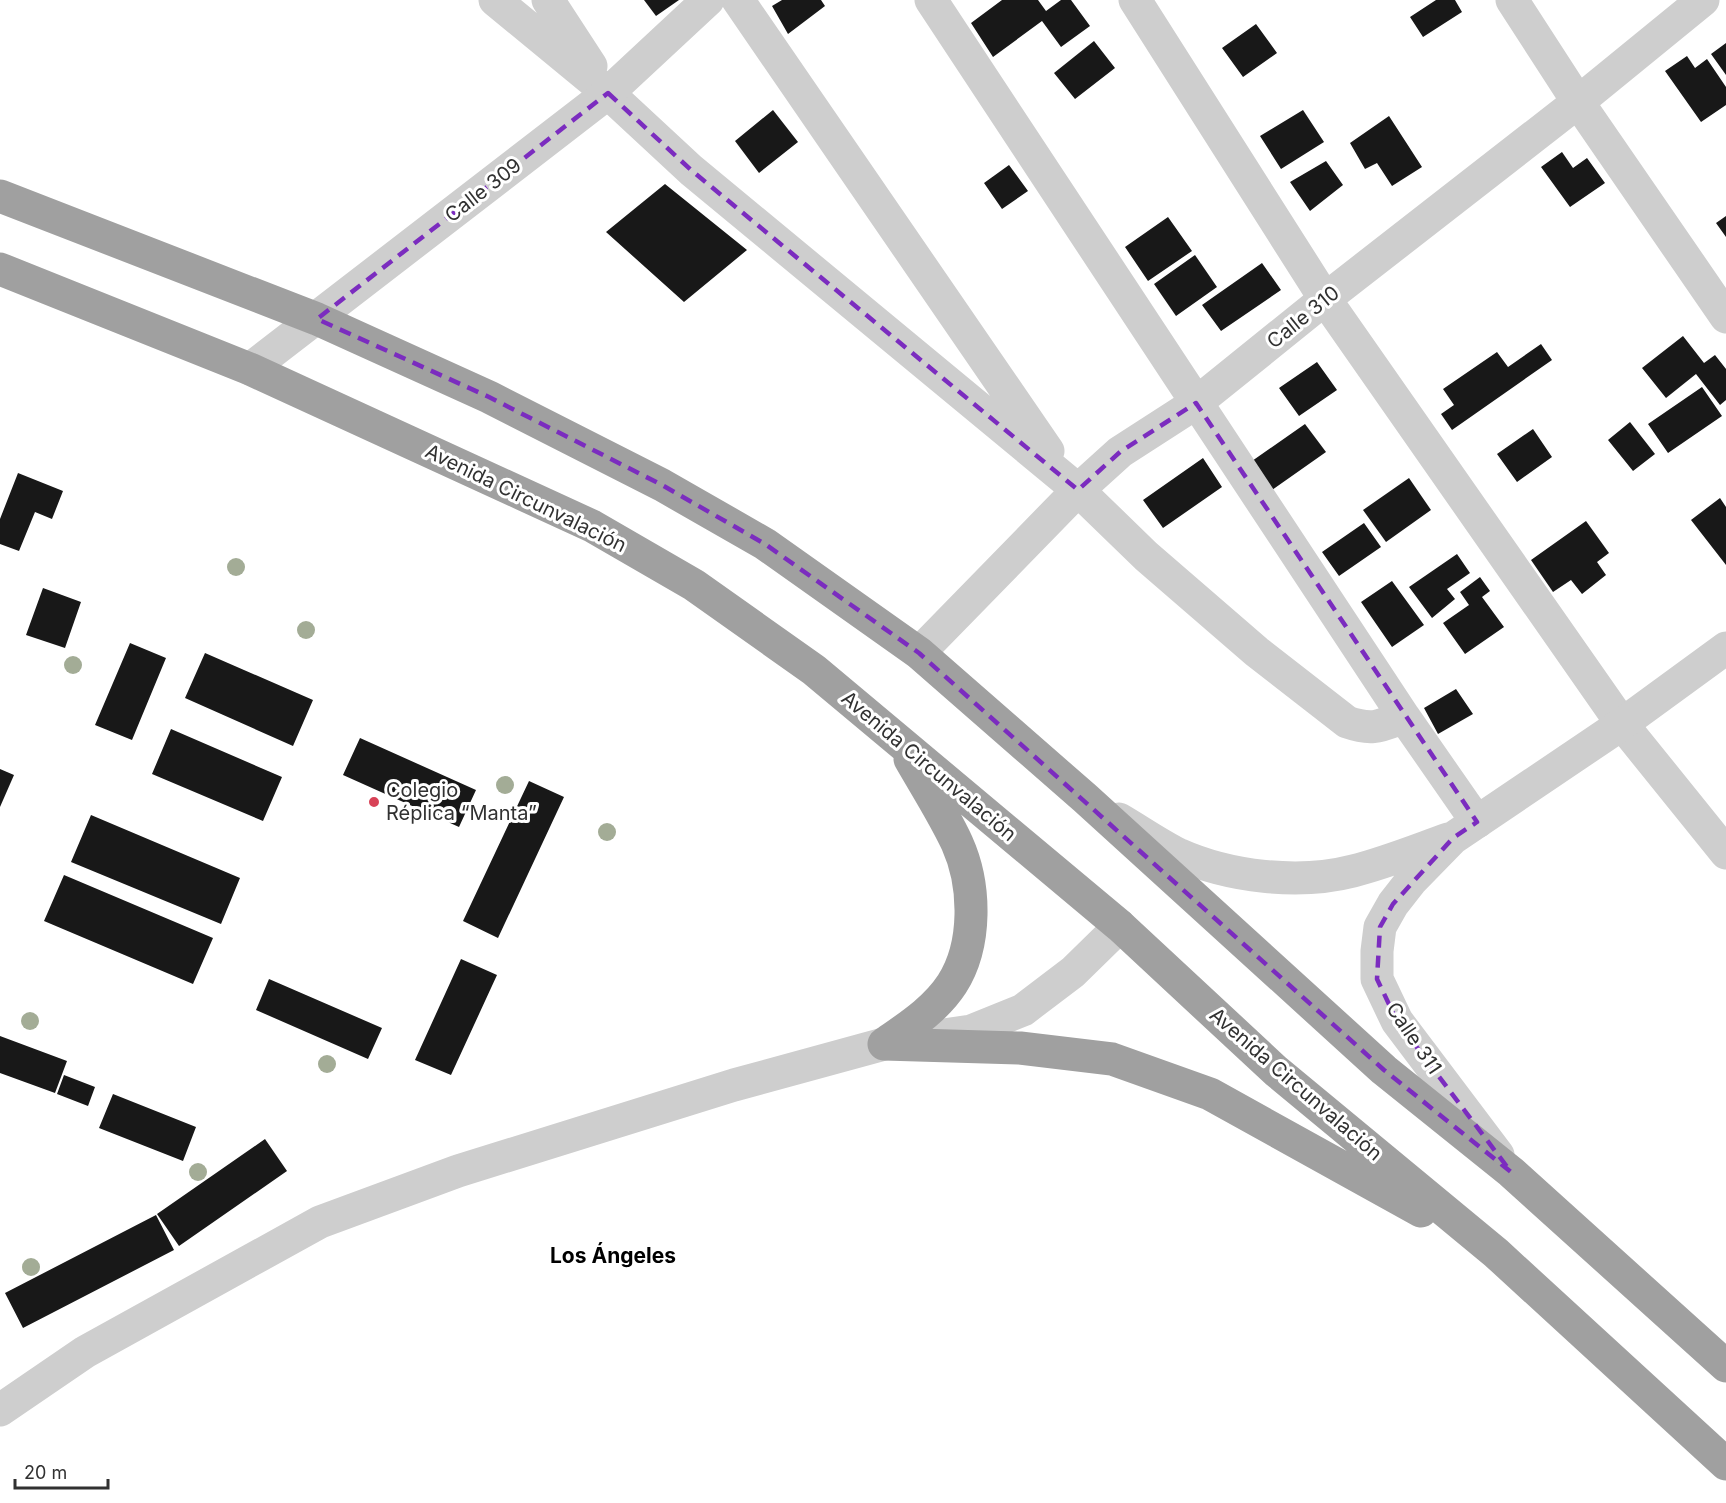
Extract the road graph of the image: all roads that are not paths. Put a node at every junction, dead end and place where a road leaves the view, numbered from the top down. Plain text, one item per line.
1 (495, 0) edge
2 (548, 0) edge
3 (708, 0) edge
4 (738, 0) edge
5 (931, 0) edge
6 (1135, 0) edge
7 (1512, 0) edge
8 (1703, 0) edge
9 (608, 93) junction
10 (1578, 102) junction
11 (0, 196) edge
12 (0, 269) edge
13 (1325, 299) junction
14 (1726, 317) edge
15 (317, 319) junction
16 (250, 369) junction
17 (1196, 403) junction
18 (1078, 490) junction
19 (1726, 648) edge
20 (919, 653) junction
21 (1404, 717) junction
22 (1622, 724) junction
23 (899, 740) junction
24 (1084, 798) junction
25 (1465, 830) junction
26 (1726, 853) edge
27 (1120, 926) junction
28 (884, 1044) junction
29 (1511, 1172) junction
30 (1496, 1253) junction
31 (1726, 1366) edge
32 (0, 1410) edge
33 (1726, 1464) edge

1 - 9 street
2 - 9 street
3 - 9 street, Calle 309
4 - 18 street
5 - 17 street
6 - 13 street
7 - 10 street
8 - 10 street, Calle 310
9 - 15 street, Calle 309
9 - 18 street
10 - 13 street, Calle 310
10 - 14 street
11 - 15 highway
12 - 16 highway, Avenida Circunvalación
13 - 17 street, Calle 310
13 - 22 street
15 - 16 street, Calle 309
15 - 20 highway
16 - 23 highway, Avenida Circunvalación
17 - 18 street, Calle 310
17 - 21 street
18 - 20 street, Calle 310
18 - 21 street
19 - 22 street, Calle 311
20 - 24 highway
21 - 25 street
22 - 25 street, Calle 311
22 - 26 street
23 - 27 highway, Avenida Circunvalación
23 - 28 highway
24 - 25 street, Calle 311
24 - 29 highway
25 - 29 street, Calle 311
27 - 28 street
27 - 30 highway, Avenida Circunvalación
28 - 30 highway
28 - 32 street
29 - 31 highway
30 - 33 highway, Avenida Circunvalación

